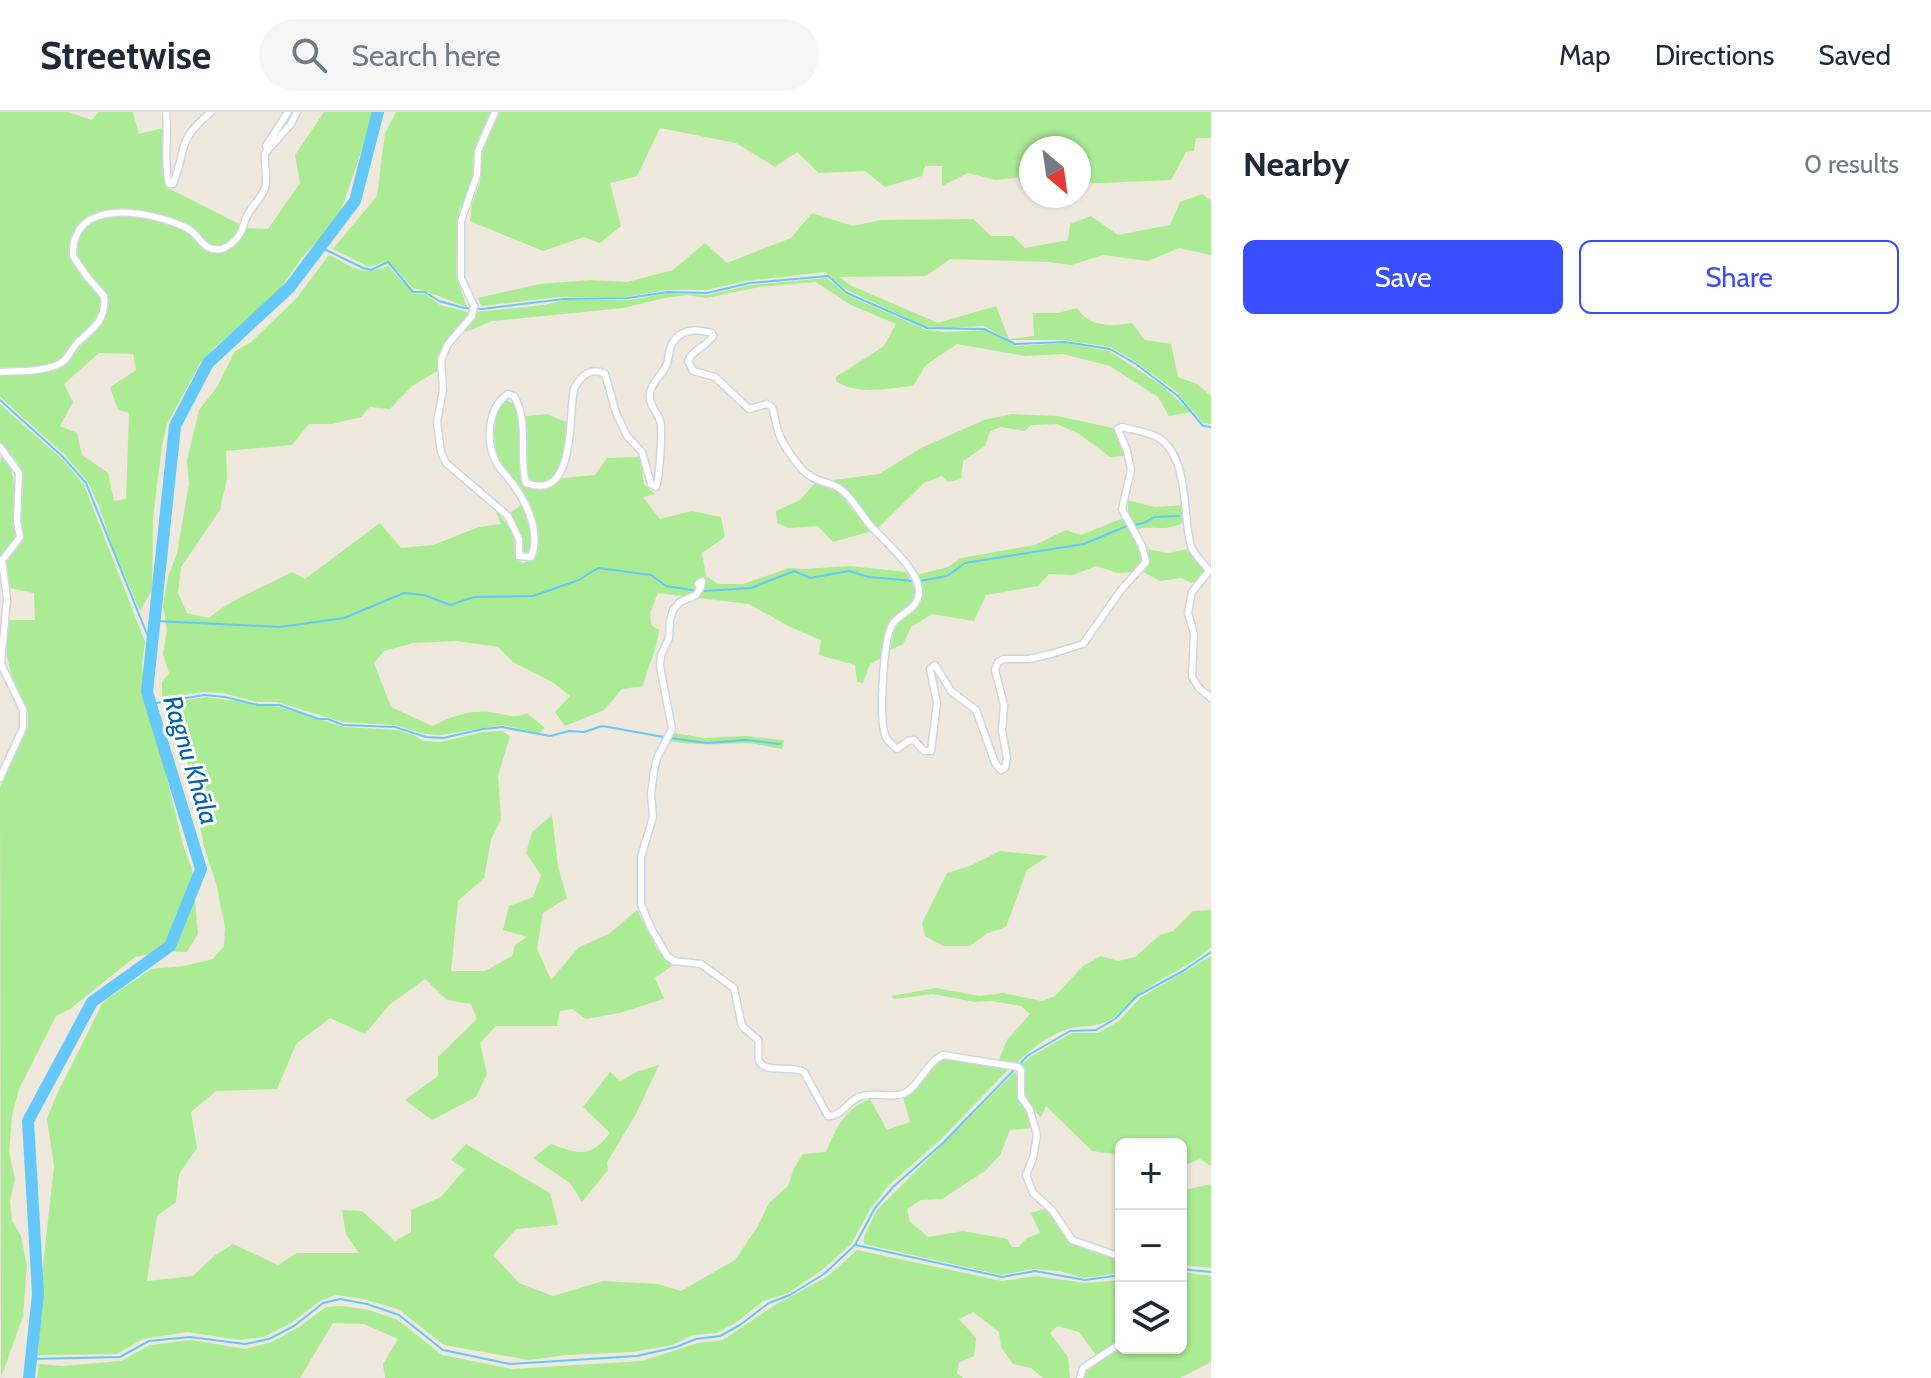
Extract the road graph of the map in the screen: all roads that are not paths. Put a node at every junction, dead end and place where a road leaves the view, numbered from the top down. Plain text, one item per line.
1 (166, 112) edge
2 (211, 112) edge
3 (288, 112) edge
4 (297, 112) edge
5 (495, 112) edge
6 (265, 153) junction
7 (0, 372) edge
8 (0, 447) edge
9 (1, 562) edge
10 (701, 587) dead end
11 (1211, 698) edge
12 (0, 778) edge
13 (1115, 1255) edge
14 (1115, 1347) edge
15 (1080, 1378) edge

1 - 2 street
3 - 6 street
4 - 6 street
5 - 11 street
6 - 7 street
8 - 9 street
9 - 12 street
10 - 13 street
14 - 15 street

